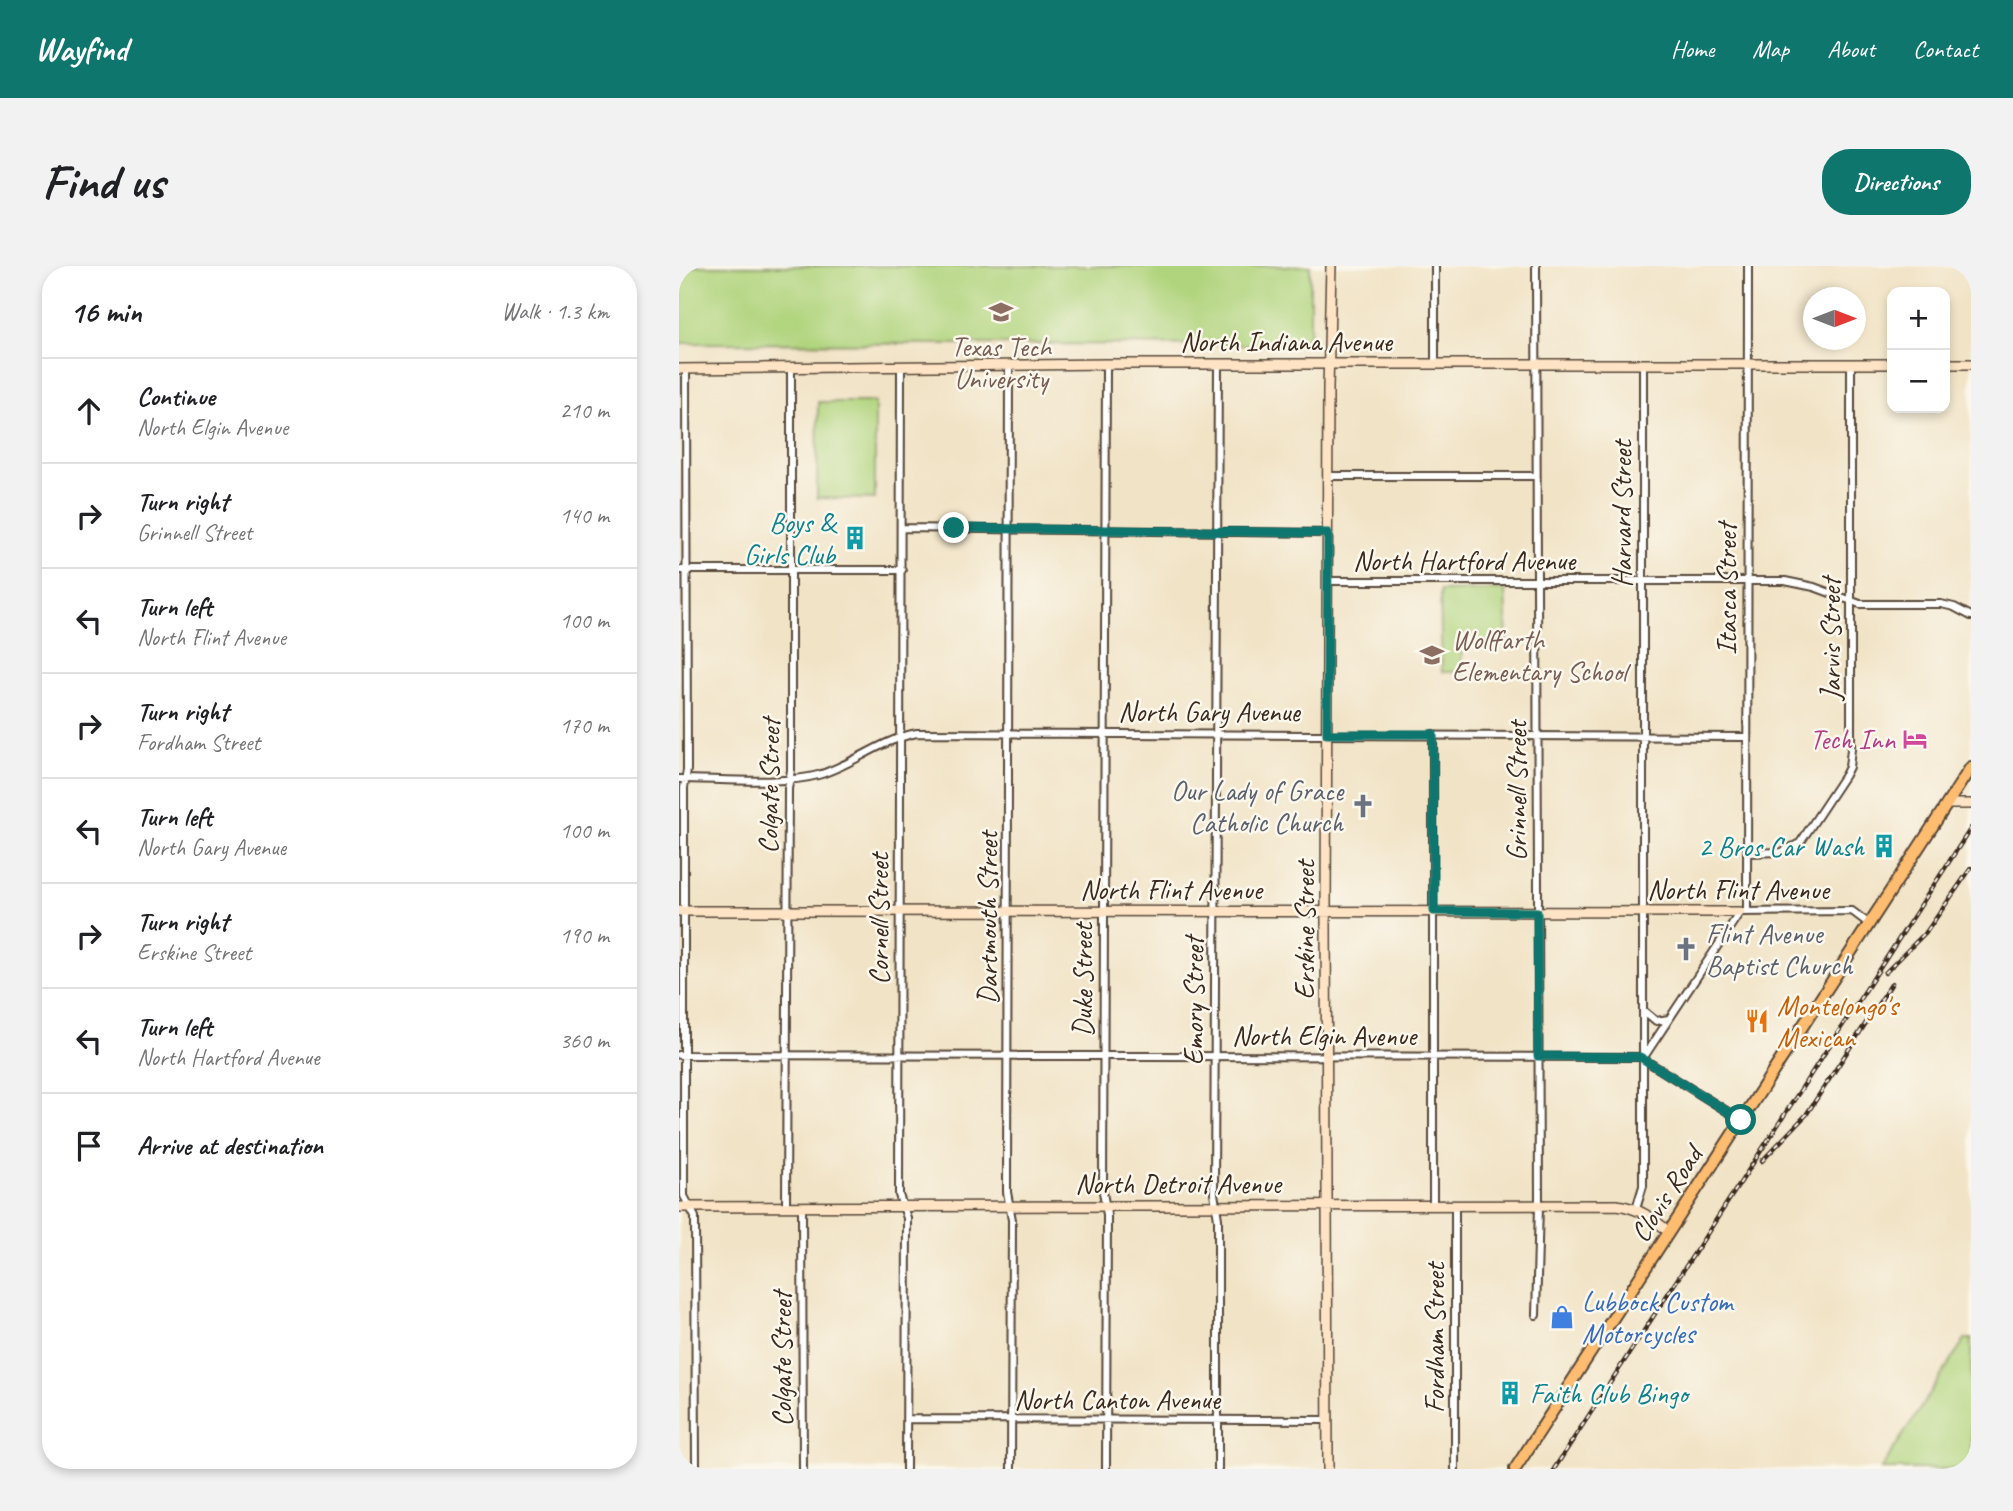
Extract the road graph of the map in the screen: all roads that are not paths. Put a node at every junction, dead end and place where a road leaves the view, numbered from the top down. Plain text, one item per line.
1 (1331, 266) edge
2 (1435, 266) edge
3 (1536, 266) edge
4 (1748, 266) edge
5 (1435, 363) junction
6 (1536, 363) junction
7 (1643, 363) junction
8 (1106, 364) junction
9 (1218, 364) junction
10 (1329, 364) junction
11 (1748, 364) junction
12 (1887, 364) edge
13 (1950, 364) edge
14 (1971, 364) edge
15 (1851, 365) junction
16 (1009, 366) junction
17 (901, 367) junction
18 (791, 368) junction
19 (683, 369) edge
20 (1328, 476) junction
21 (1536, 476) junction
22 (901, 528) junction
23 (1008, 528) junction
24 (1105, 529) junction
25 (1217, 530) junction
26 (1328, 533) junction
27 (683, 570) edge
28 (790, 570) junction
29 (902, 570) junction
30 (1537, 580) junction
31 (1328, 581) junction
32 (1748, 581) junction
33 (1642, 582) junction
34 (1851, 601) junction
35 (1971, 616) edge
36 (1007, 733) junction
37 (1104, 733) junction
38 (1215, 733) junction
39 (1327, 734) junction
40 (1433, 734) junction
41 (1537, 735) junction
42 (900, 737) junction
43 (1642, 737) junction
44 (1747, 737) junction
45 (1971, 767) edge
46 (682, 779) edge
47 (790, 779) junction
48 (1947, 804) junction
49 (1971, 804) edge
50 (1747, 853) junction
51 (681, 911) edge
52 (899, 911) junction
53 (1008, 911) junction
54 (1434, 911) junction
55 (788, 912) junction
56 (1103, 912) junction
57 (1215, 912) junction
58 (1327, 912) junction
59 (1537, 912) junction
60 (1642, 912) junction
61 (1744, 912) junction
62 (1868, 923) junction
63 (1643, 1010) junction
64 (1669, 1019) junction
65 (681, 1055) edge
66 (787, 1055) junction
67 (899, 1056) junction
68 (1008, 1056) junction
69 (1103, 1056) junction
70 (1214, 1056) junction
71 (1326, 1056) junction
72 (1432, 1056) junction
73 (1538, 1056) junction
74 (1643, 1058) junction
75 (1741, 1120) junction
76 (786, 1206) junction
77 (802, 1206) junction
78 (902, 1206) junction
79 (1009, 1206) junction
80 (1105, 1206) junction
81 (1216, 1206) junction
82 (1327, 1206) junction
83 (1433, 1206) junction
84 (1455, 1206) junction
85 (1539, 1206) junction
86 (684, 1207) edge
87 (1636, 1209) junction
88 (1669, 1232) junction
89 (1536, 1315) dead end
90 (907, 1419) junction
91 (1011, 1420) junction
92 (1107, 1420) junction
93 (1218, 1420) junction
94 (1328, 1420) junction
95 (696, 1469) edge
96 (803, 1469) edge
97 (907, 1469) edge
98 (1011, 1469) edge
99 (1107, 1469) edge
100 (1218, 1469) edge
101 (1328, 1469) edge
102 (1455, 1469) edge
103 (1515, 1469) edge

1 - 10 street, Erskine Street
2 - 5 street
3 - 6 street, Grinnell Street
4 - 11 street, Itasca Street
5 - 6 street, North Indiana Avenue
5 - 10 street, North Indiana Avenue
6 - 7 street, North Indiana Avenue
6 - 21 street, Grinnell Street
7 - 11 street, North Indiana Avenue
7 - 33 street, Harvard Street
8 - 9 street, North Indiana Avenue
8 - 16 street, North Indiana Avenue
8 - 24 street, Duke Street
9 - 10 street, North Indiana Avenue
9 - 25 street, Emory Street
10 - 20 street, Erskine Street
11 - 15 street, North Indiana Avenue
11 - 32 street, Itasca Street
12 - 15 street, North Indiana Avenue
13 - 14 street
15 - 34 street, Jarvis Street
16 - 17 street, North Indiana Avenue
16 - 23 street, Dartmouth Street
17 - 18 street, North Indiana Avenue
17 - 22 street, Cornell Street
18 - 19 street, North Indiana Avenue
18 - 28 street, Colgate Street
19 - 27 street
20 - 21 street
20 - 26 street, Erskine Street
21 - 30 street, Grinnell Street
22 - 23 street, North Hartford Avenue
22 - 29 street, Cornell Street
23 - 24 street, North Hartford Avenue
23 - 36 street, Dartmouth Street
24 - 25 street, North Hartford Avenue
24 - 37 street, Duke Street
25 - 26 street, North Hartford Avenue
25 - 38 street, Emory Street
26 - 31 street, Erskine Street
27 - 28 street
27 - 46 street
28 - 29 street
28 - 47 street, Colgate Street
29 - 42 street, Cornell Street
30 - 31 street, North Hartford Avenue
30 - 33 street, North Hartford Avenue
30 - 41 street, Grinnell Street
31 - 39 street, Erskine Street
32 - 33 street, North Hartford Avenue
32 - 34 street, North Hartford Avenue
32 - 44 street, Itasca Street
33 - 43 street, Harvard Street
34 - 35 street, North Hartford Avenue
34 - 50 street, Jarvis Street
36 - 37 street, North Gary Avenue
36 - 42 street, North Gary Avenue
36 - 53 street, Dartmouth Street
37 - 38 street, North Gary Avenue
37 - 56 street, Duke Street
38 - 39 street, North Gary Avenue
38 - 57 street, Emory Street
39 - 40 street, North Gary Avenue
39 - 58 street, Erskine Street
40 - 41 street, North Gary Avenue
40 - 54 street
41 - 43 street, North Gary Avenue
41 - 59 street, Grinnell Street
42 - 47 street, North Gary Avenue
42 - 52 street, Cornell Street
43 - 44 street, North Gary Avenue
43 - 60 street, Harvard Street
44 - 50 street, Itasca Street
45 - 48 highway, Clovis Road
46 - 47 street, North Gary Avenue
46 - 51 street
47 - 55 street, Colgate Street
48 - 49 street
48 - 62 highway, Clovis Road
50 - 61 street, Itasca Street
51 - 55 street, North Flint Avenue
51 - 65 street
52 - 53 street, North Flint Avenue
52 - 55 street, North Flint Avenue
52 - 67 street, Cornell Street
53 - 56 street, North Flint Avenue
53 - 68 street, Dartmouth Street
54 - 58 street, North Flint Avenue
54 - 59 street, North Flint Avenue
54 - 72 street
55 - 66 street, Colgate Street
56 - 57 street, North Flint Avenue
56 - 69 street, Duke Street
57 - 58 street, North Flint Avenue
57 - 70 street, Emory Street
58 - 71 street, Erskine Street
59 - 60 street, North Flint Avenue
59 - 73 street, Grinnell Street
60 - 61 street, North Flint Avenue
60 - 63 street, Harvard Street
61 - 62 street, North Flint Avenue
61 - 64 street
62 - 75 highway, Clovis Road
63 - 64 street
63 - 74 street, Harvard Street
64 - 74 street
65 - 66 street, North Elgin Avenue
65 - 86 street
66 - 67 street, North Elgin Avenue
66 - 76 street, Colgate Street
67 - 68 street, North Elgin Avenue
67 - 78 street, Cornell Street
68 - 69 street, North Elgin Avenue
68 - 79 street, Dartmouth Street
69 - 70 street, North Elgin Avenue
69 - 80 street, Duke Street
70 - 71 street, North Elgin Avenue
70 - 81 street, Emory Street
71 - 72 street, North Elgin Avenue
71 - 82 street, Erskine Street
72 - 73 street, North Elgin Avenue
72 - 83 street
73 - 74 street, North Elgin Avenue
73 - 85 street, Grinnell Street
74 - 75 street
74 - 87 street, Harvard Street
75 - 88 highway, Clovis Road
76 - 77 street, North Detroit Avenue
76 - 86 street, North Detroit Avenue
77 - 78 street, North Detroit Avenue
77 - 96 street, Colgate Street
78 - 79 street, North Detroit Avenue
78 - 90 street, Cornell Street
79 - 80 street, North Detroit Avenue
79 - 91 street, Dartmouth Street
80 - 81 street, North Detroit Avenue
80 - 92 street, Duke Street
81 - 82 street, North Detroit Avenue
81 - 93 street, Emory Street
82 - 83 street, North Detroit Avenue
82 - 94 street, Erskine Street
83 - 84 street, North Detroit Avenue
84 - 85 street, North Detroit Avenue
84 - 102 street, Fordham Street
85 - 87 street, North Detroit Avenue
85 - 89 street, Grinnell Street
86 - 95 street
87 - 88 street, North Detroit Avenue
88 - 103 highway, Clovis Road
90 - 91 street, North Canton Avenue
90 - 97 street, Cornell Street
91 - 92 street, North Canton Avenue
91 - 98 street, Dartmouth Street
92 - 93 street, North Canton Avenue
92 - 99 street, Duke Street
93 - 94 street, North Canton Avenue
93 - 100 street, Emory Street
94 - 101 street, Erskine Street

